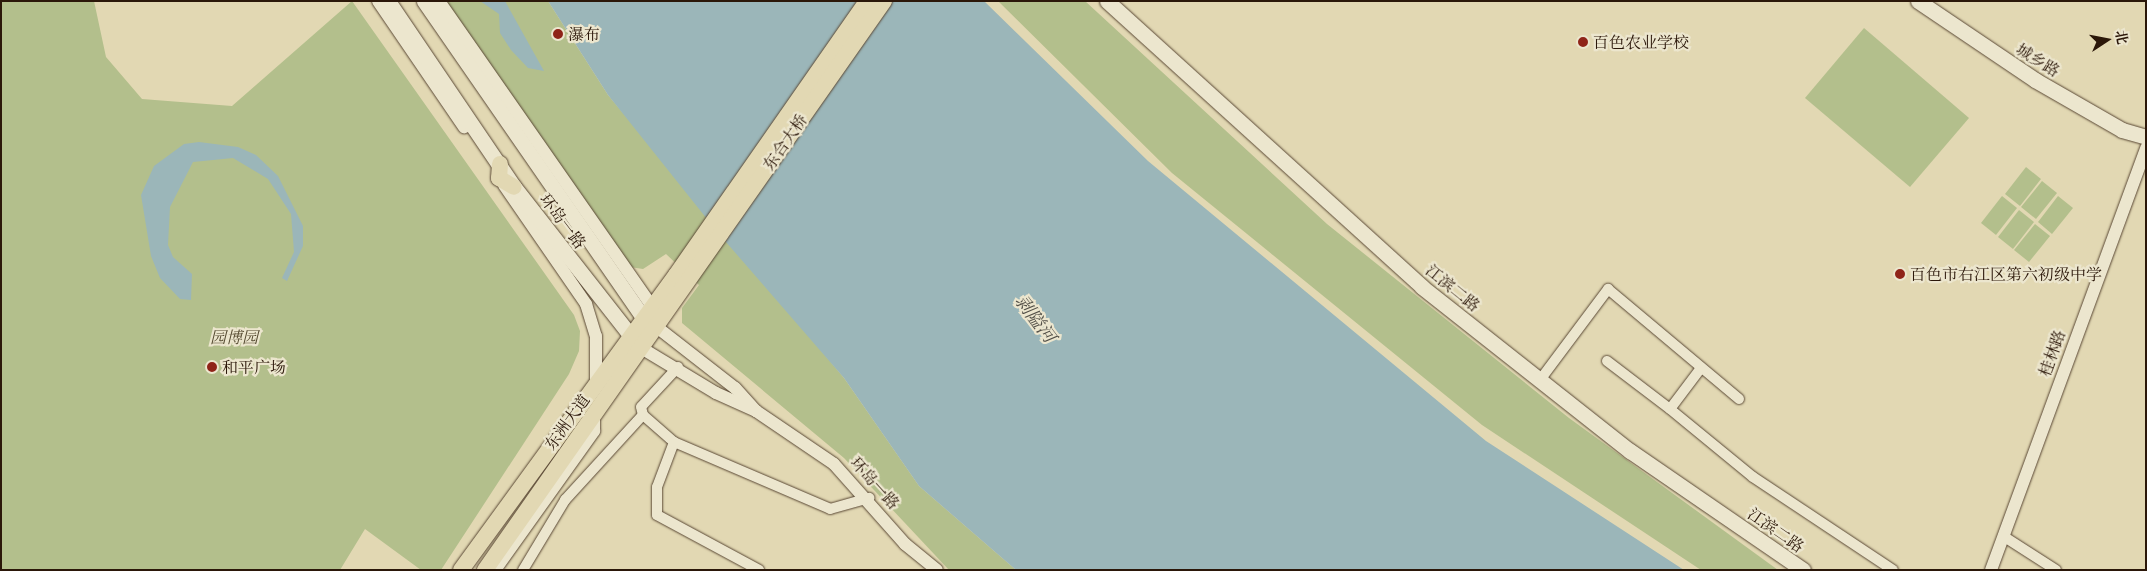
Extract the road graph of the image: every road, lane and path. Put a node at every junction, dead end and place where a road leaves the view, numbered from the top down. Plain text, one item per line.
1 (378, 1) edge
2 (388, 1) edge
3 (424, 1) edge
4 (439, 1) edge
5 (867, 1) edge
6 (884, 1) edge
7 (1107, 1) edge
8 (1918, 1) edge
9 (1930, 1) edge
10 (2146, 136) edge
11 (2146, 148) edge
12 (500, 171) junction
13 (514, 187) joint
14 (681, 279) junction
15 (654, 318) junction
16 (629, 338) junction
17 (643, 349) junction
18 (1607, 361) dead end
19 (678, 367) junction
20 (1701, 368) junction
21 (1540, 380) junction
22 (596, 382) junction
23 (1739, 399) dead end
24 (1670, 409) junction
25 (756, 411) junction
26 (643, 415) junction
27 (594, 418) junction
28 (561, 431) junction
29 (674, 442) junction
30 (576, 443) junction
31 (869, 498) junction
32 (2003, 536) junction
33 (460, 570) edge
34 (485, 570) edge
35 (495, 570) edge
36 (523, 570) edge
37 (759, 570) edge
38 (937, 570) edge
39 (1803, 570) edge
40 (1893, 570) edge
41 (1991, 570) edge
42 (2056, 570) edge

1 - 12 street
2 - 12 main road
3 - 15 main road, 环岛一路
4 - 15 street
5 - 14 main road, 东合大桥
6 - 14 main road, 东合大桥
7 - 21 main road, 江滨二路
8 - 10 main road, 城乡路
9 - 10 main road, 城乡路
11 - 32 street, 桂林路
12 - 13 main road
12 - 22 street
13 - 16 main road, 环岛一路
14 - 15 main road, 东洲大道
15 - 16 main road, 东洲大道
15 - 17 main road, 东洲大道
15 - 25 street, 环岛一路
16 - 17 main road, 环岛一路
16 - 22 main road, 东洲大道
17 - 19 street, 环岛一路
17 - 27 main road, 东洲大道
18 - 24 street
19 - 25 street, 环岛一路
19 - 26 street
20 - 21 street
20 - 23 street
20 - 24 street
21 - 39 main road, 江滨二路
22 - 28 main road, 东洲大道
24 - 40 street
25 - 31 street, 环岛一路
26 - 29 street
26 - 36 street
27 - 30 main road, 东洲大道
27 - 35 street
28 - 30 main road
28 - 33 main road, 东洲大道
29 - 31 street
29 - 37 street
30 - 34 main road, 东洲大道
31 - 38 street, 环岛一路
32 - 41 street, 桂林路
32 - 42 street

